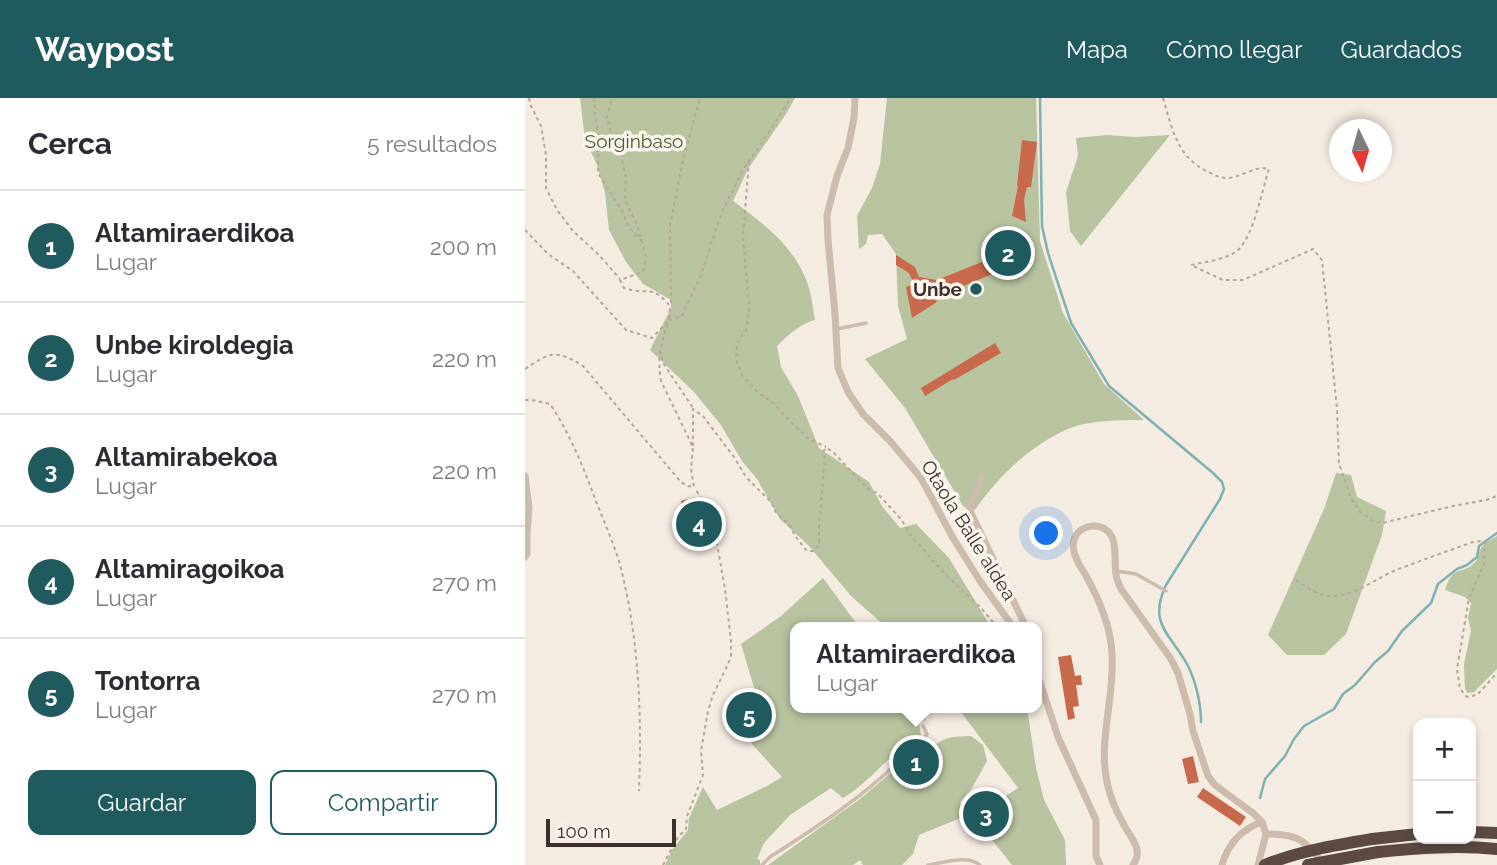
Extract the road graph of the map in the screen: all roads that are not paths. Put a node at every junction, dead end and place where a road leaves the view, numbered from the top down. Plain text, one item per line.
1 (855, 98) edge
2 (866, 323) dead end
3 (835, 330) junction
4 (981, 476) dead end
5 (525, 477) edge
6 (525, 557) edge
7 (1115, 571) junction
8 (1166, 591) dead end
9 (1009, 622) edge
10 (1024, 622) edge
11 (1042, 688) edge
12 (923, 726) dead end
13 (1262, 822) junction
14 (1476, 832) edge
15 (1266, 834) junction
16 (1497, 834) edge
17 (1413, 835) edge
18 (1375, 845) junction
19 (1497, 849) edge
20 (762, 865) edge
21 (928, 865) edge
22 (980, 865) edge
23 (1100, 865) edge
24 (1133, 865) edge
25 (1222, 865) edge
26 (1258, 865) edge
27 (1265, 865) edge
28 (1308, 865) edge
29 (1324, 865) edge

1 - 3 street, Otaola Balle aldea
2 - 3 lane
3 - 9 street, Otaola Balle aldea
4 - 10 street, Otaola Balle aldea
5 - 6 street
7 - 8 lane
7 - 13 street
7 - 24 street
11 - 23 street
12 - 20 lane
13 - 15 street
13 - 25 street
14 - 16 highway
15 - 26 street
15 - 29 street
17 - 18 highway
18 - 19 highway
18 - 27 highway, bridge
18 - 28 highway, bridge
21 - 22 lane

